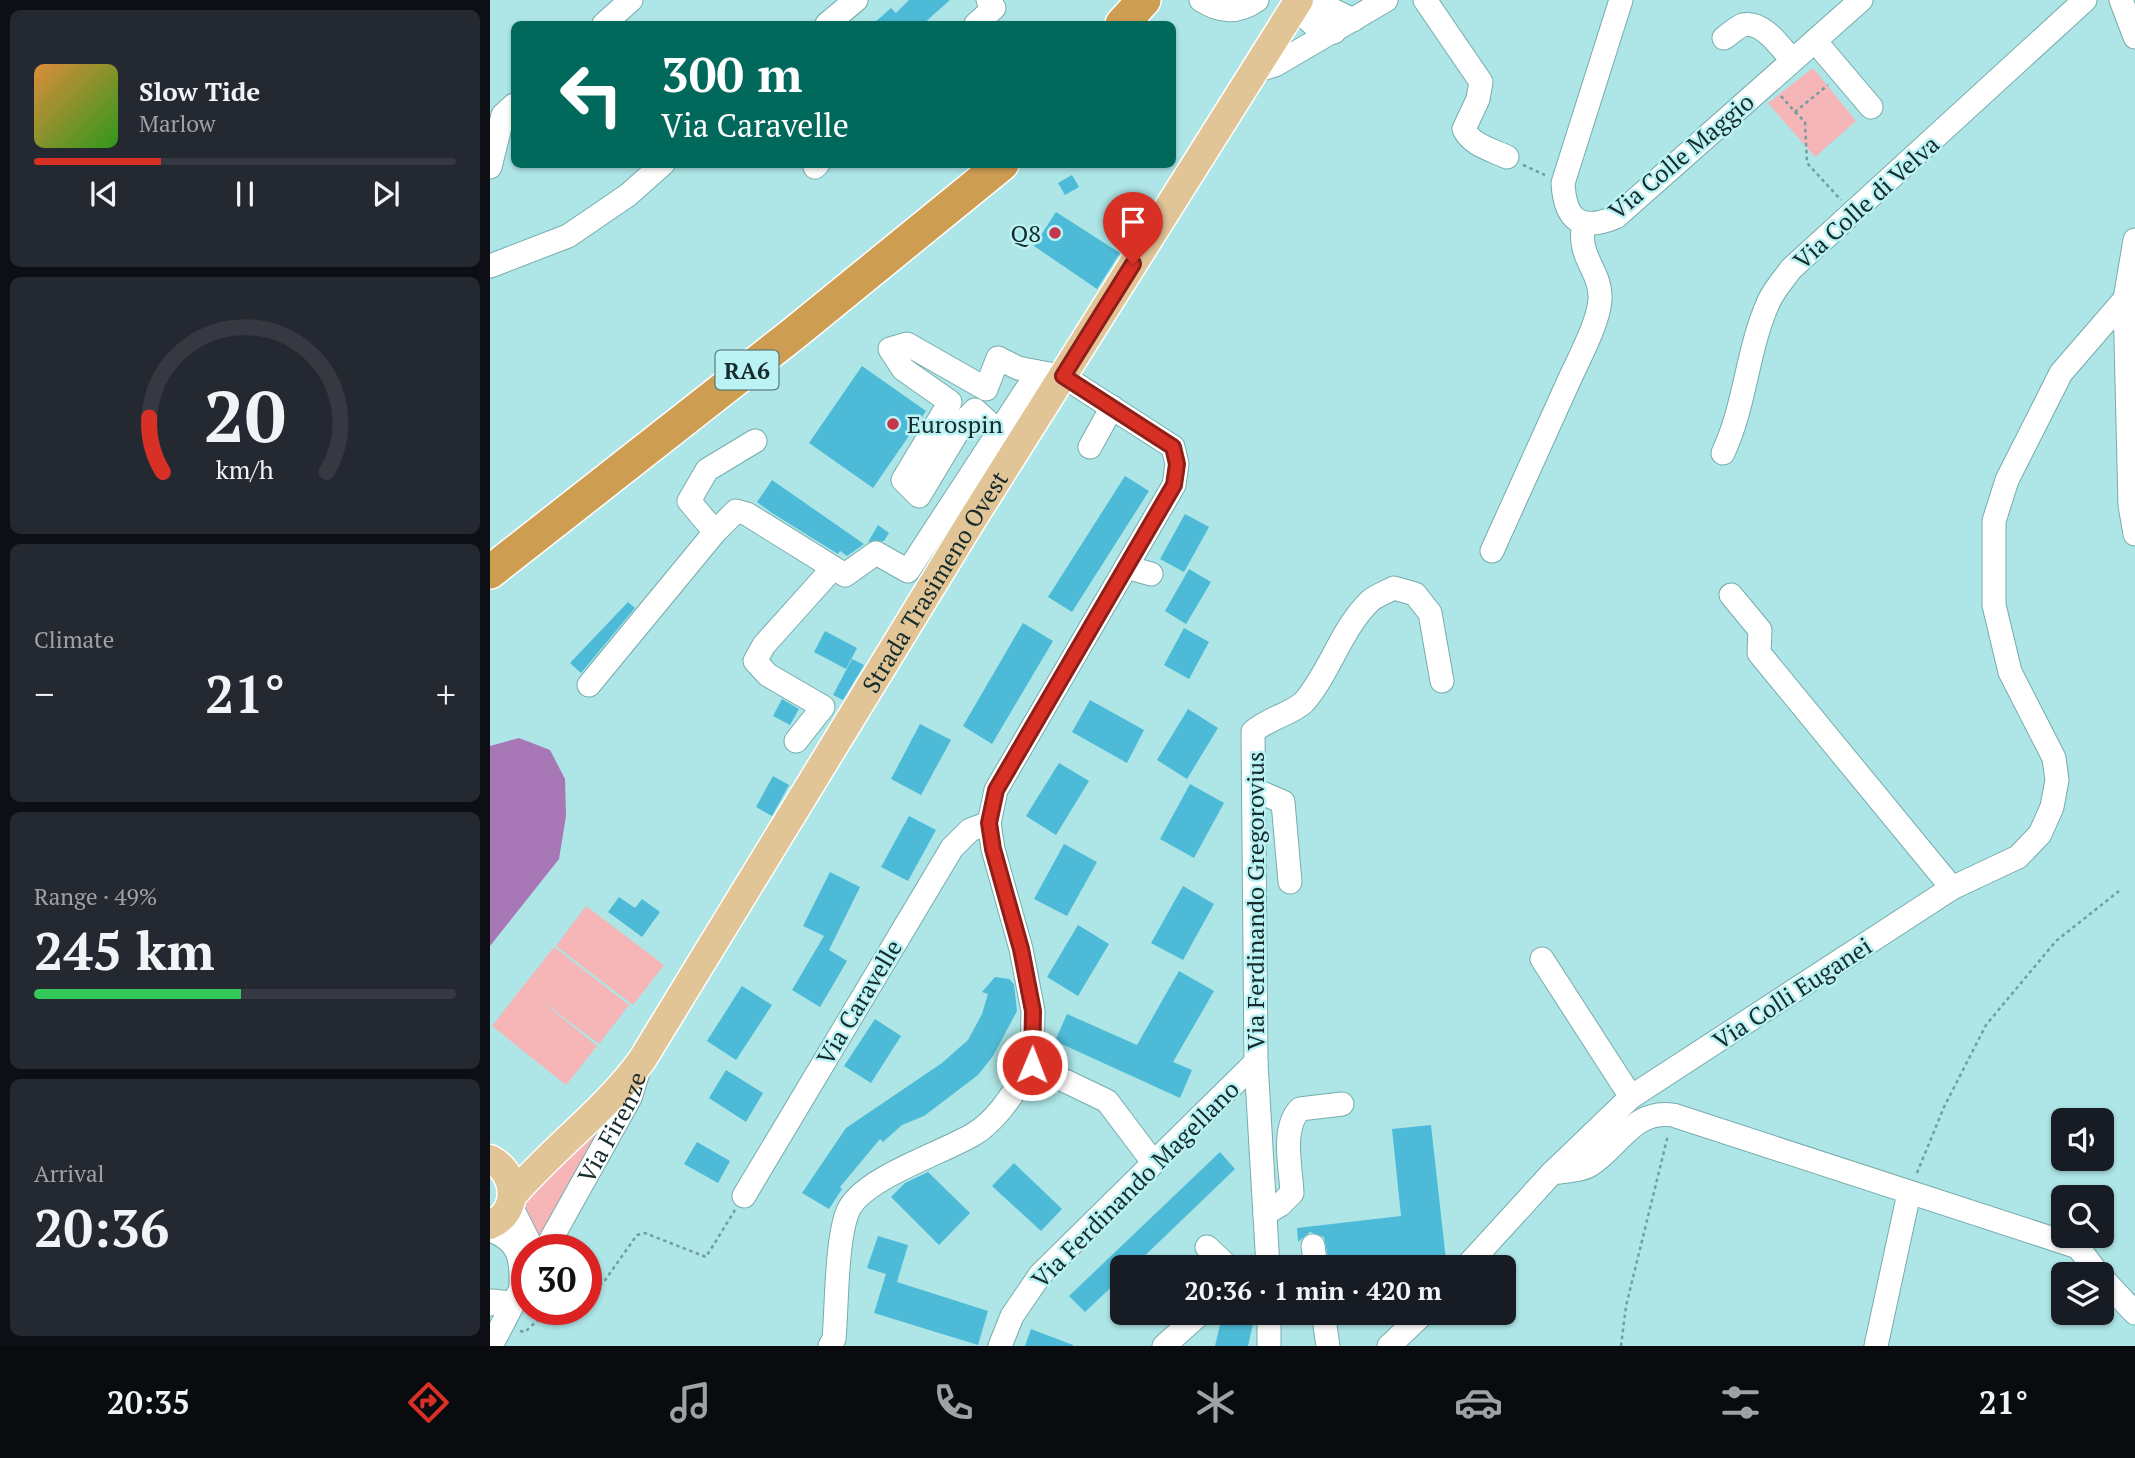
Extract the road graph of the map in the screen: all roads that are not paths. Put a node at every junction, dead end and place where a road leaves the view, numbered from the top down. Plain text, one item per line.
1 (631, 0) edge
2 (856, 0) edge
3 (1144, 0) edge
4 (1168, 0) edge
5 (1201, 0) edge
6 (1257, 0) edge
7 (1386, 0) edge
8 (1425, 0) edge
9 (1621, 0) edge
10 (1861, 0) edge
11 (2085, 0) edge
12 (2122, 0) edge
13 (1302, 3) edge
14 (991, 4) edge
15 (607, 21) edge
16 (831, 21) edge
17 (978, 21) edge
18 (1125, 21) edge
19 (1149, 21) edge
20 (1343, 26) junction
21 (2135, 37) edge
22 (1724, 38) dead end
23 (1815, 41) junction
24 (1792, 60) junction
25 (1255, 71) junction
26 (511, 107) edge
27 (1871, 107) dead end
28 (1507, 157) road end
29 (490, 166) edge
30 (658, 168) edge
31 (973, 168) edge
32 (997, 168) edge
33 (1584, 224) junction
34 (2135, 240) edge
35 (490, 266) edge
36 (2131, 269) edge
37 (2125, 299) junction
38 (1050, 374) junction
39 (1112, 407) junction
40 (999, 432) junction
41 (2132, 440) edge
42 (755, 441) dead end
43 (1090, 447) dead end
44 (1723, 453) dead end
45 (715, 531) junction
46 (2135, 534) edge
47 (490, 551) edge
48 (1492, 551) dead end
49 (1126, 567) junction
50 (833, 568) junction
51 (490, 572) edge
52 (1151, 574) dead end
53 (1731, 595) dead end
54 (1442, 681) dead end
55 (589, 685) dead end
56 (796, 741) dead end
57 (1255, 790) junction
58 (989, 823) junction
59 (1290, 882) dead end
60 (1952, 888) junction
61 (1542, 959) dead end
62 (642, 1060) junction
63 (1256, 1062) junction
64 (1032, 1065) junction
65 (1631, 1097) junction
66 (1342, 1104) dead end
67 (568, 1138) junction
68 (490, 1158) edge
69 (1153, 1162) junction
70 (1552, 1174) junction
71 (1909, 1193) junction
72 (744, 1196) road end
73 (511, 1200) junction
74 (1265, 1214) junction
75 (490, 1228) edge
76 (526, 1234) edge
77 (554, 1234) edge
78 (511, 1241) edge
79 (1207, 1247) dead end
80 (1216, 1255) edge
81 (1267, 1255) edge
82 (1477, 1255) edge
83 (2089, 1262) edge
84 (2114, 1291) edge
85 (511, 1296) edge
86 (2135, 1313) edge
87 (1187, 1325) edge
88 (1269, 1325) edge
89 (1325, 1325) edge
90 (1411, 1325) edge
91 (495, 1337) edge
92 (830, 1346) edge
93 (1000, 1346) edge
94 (1164, 1346) edge
95 (1269, 1346) edge
96 (1328, 1346) edge
97 (1389, 1346) edge
98 (1876, 1346) edge

1 - 15 street
2 - 16 street
3 - 18 highway
4 - 19 highway
5 - 6 street
7 - 20 street
8 - 28 street
9 - 33 street, Via Colle Maggio
10 - 23 street, Via Colle Maggio
11 - 44 street, Via Colle di Velva
12 - 21 street
13 - 20 street
13 - 25 main road, Strada Trasimeno Ovest
14 - 17 street
20 - 25 street
22 - 24 street
23 - 24 street, Via Colle Maggio
23 - 27 street
24 - 33 street, Via Colle Maggio
25 - 38 main road, Strada Trasimeno Ovest
26 - 29 street
30 - 35 street
31 - 47 highway, RA6
32 - 51 highway, RA6
33 - 48 street
34 - 36 street
36 - 37 street
37 - 41 street
37 - 60 street, Via Colli Euganei
38 - 39 street
38 - 40 street
38 - 40 street
38 - 62 main road, Strada Trasimeno Ovest
39 - 43 street
39 - 49 street
40 - 50 street
41 - 46 street
42 - 45 street
45 - 50 street
45 - 55 street
49 - 52 street
49 - 58 street
50 - 56 street
53 - 60 street
54 - 57 street, Via Ferdinando Gregorovius
57 - 59 street
57 - 63 street, Via Ferdinando Gregorovius
58 - 64 street
58 - 72 street, Via Caravelle
60 - 65 street, Via Colli Euganei
61 - 65 street
62 - 67 main road, Via Firenze
62 - 77 street, Via Firenze
63 - 69 street, Via Ferdinando Magellano
63 - 74 street, Via Ferdinando Gregorovius
64 - 69 street
64 - 92 street
65 - 70 street, Via Colli Euganei
66 - 74 street
67 - 68 main road, Via Firenze
67 - 73 main road, Via Firenze
68 - 73 main road
69 - 93 street, Via Ferdinando Magellano
70 - 71 street
70 - 82 street, Via Colli Euganei
71 - 83 street
71 - 98 street
73 - 75 main road, Via Firenze
73 - 76 street
74 - 81 street, Via Ferdinando Gregorovius
75 - 78 street
79 - 80 street
84 - 86 street
85 - 91 street
87 - 94 street
88 - 95 street
89 - 96 street
90 - 97 street

